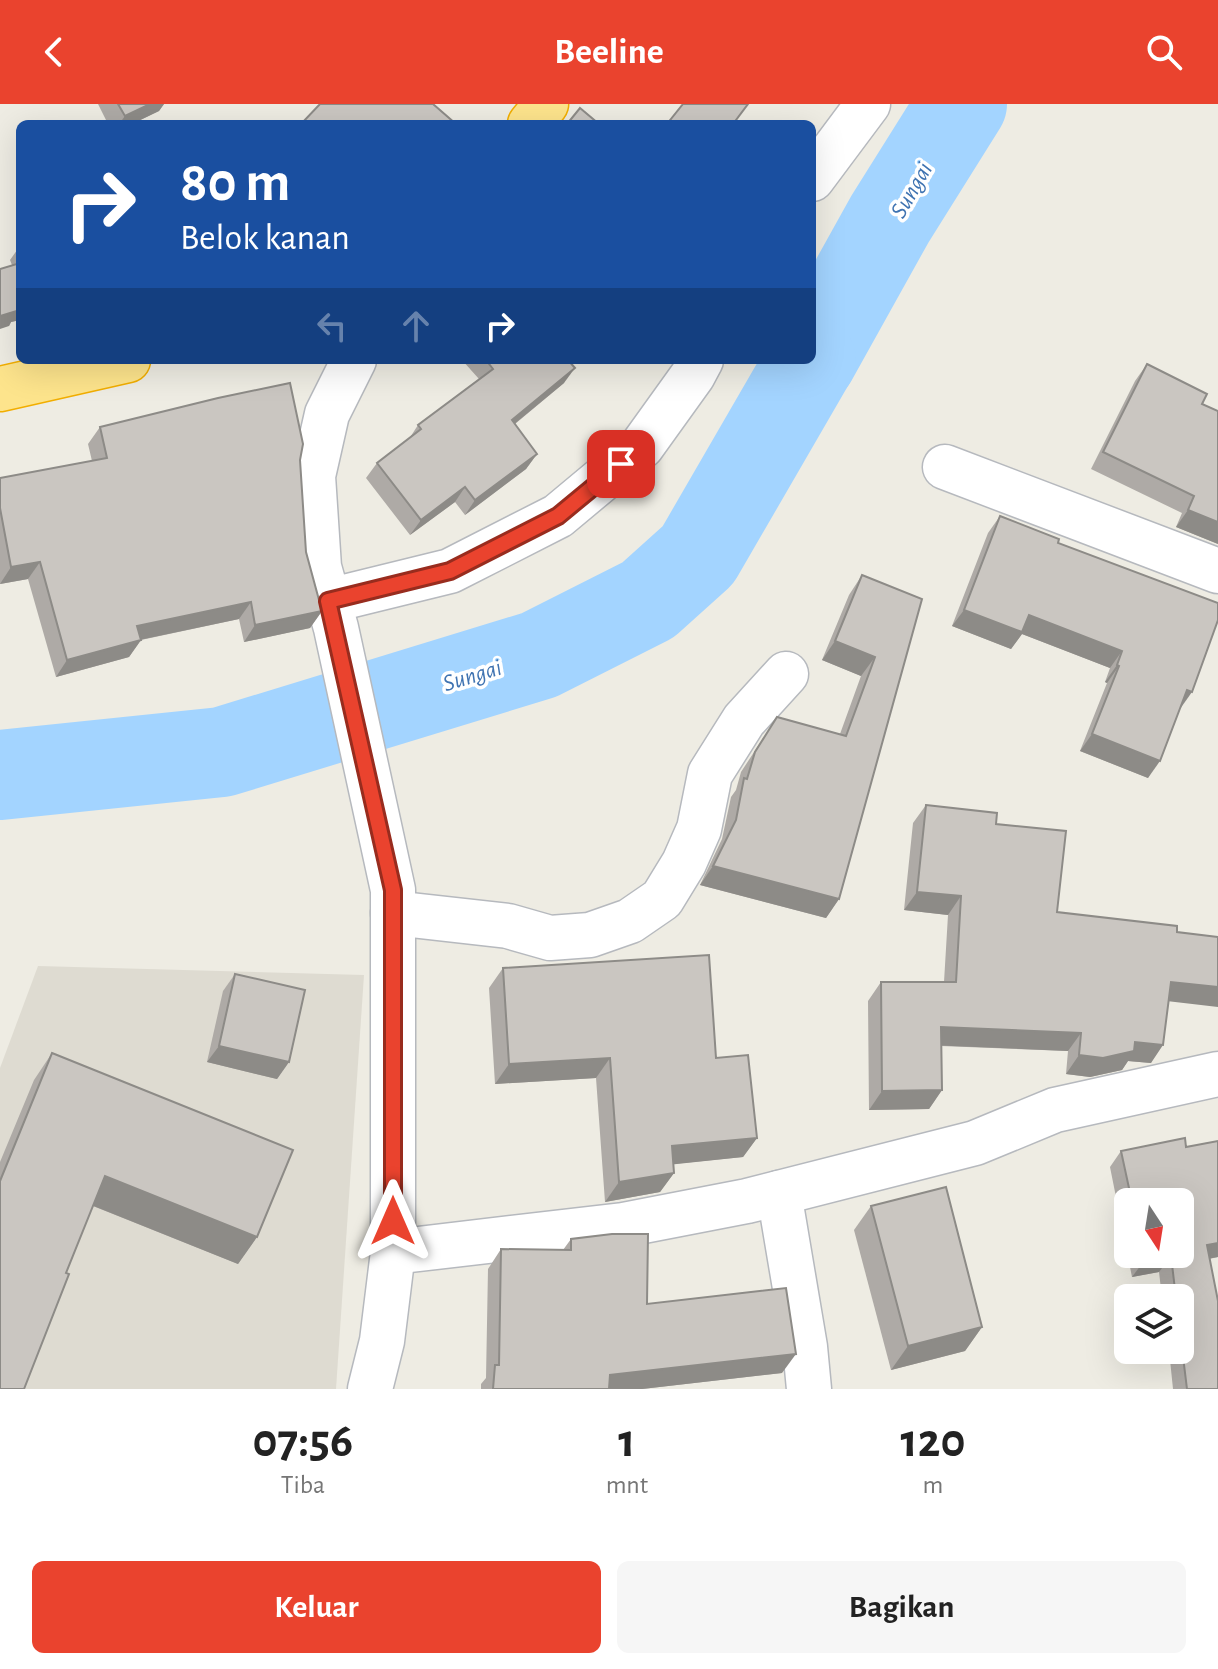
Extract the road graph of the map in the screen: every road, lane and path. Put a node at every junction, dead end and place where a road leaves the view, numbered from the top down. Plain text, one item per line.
1 (546, 104) edge
2 (868, 104) edge
3 (533, 120) edge
4 (816, 174) edge
5 (110, 364) edge
6 (352, 364) edge
7 (699, 364) edge
8 (0, 389) edge
9 (945, 467) dead end
10 (1218, 571) edge
11 (332, 614) junction
12 (786, 674) dead end
13 (393, 901) junction
14 (1218, 1074) edge
15 (779, 1193) junction
16 (393, 1252) junction
17 (370, 1389) edge
18 (809, 1389) edge

1 - 3 highway
2 - 4 street
5 - 8 highway
6 - 11 street
7 - 11 street
9 - 10 street
11 - 13 street
12 - 13 street
13 - 16 street
14 - 15 street
15 - 16 street
15 - 18 street
16 - 17 street

